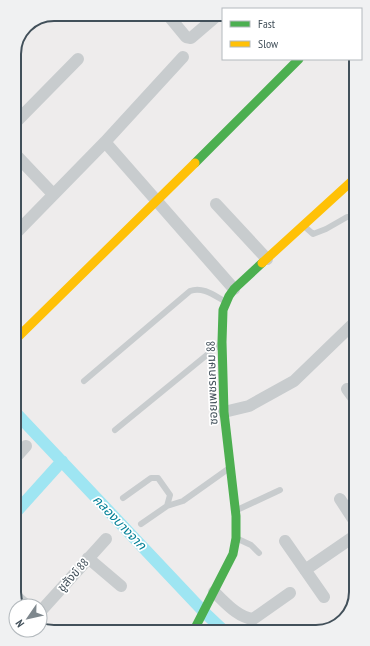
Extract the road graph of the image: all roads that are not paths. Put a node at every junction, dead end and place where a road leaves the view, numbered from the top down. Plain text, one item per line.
1 (173, 21) edge
2 (211, 21) edge
3 (183, 57) dead end
4 (78, 59) dead end
5 (298, 60) edge
6 (21, 117) edge
7 (105, 142) junction
8 (21, 160) edge
9 (349, 184) edge
10 (53, 194) junction
11 (157, 201) junction
12 (216, 204) dead end
13 (349, 217) edge
14 (303, 226) junction
15 (21, 228) edge
16 (267, 259) junction
17 (234, 288) junction
18 (227, 302) junction
19 (349, 328) edge
20 (21, 334) edge
21 (222, 342) junction
22 (84, 381) dead end
23 (347, 389) dead end
24 (349, 392) edge
25 (224, 412) junction
26 (115, 430) dead end
27 (26, 446) dead end
28 (21, 452) edge
29 (230, 468) junction
30 (280, 490) dead end
31 (123, 498) dead end
32 (340, 499) dead end
33 (167, 506) junction
34 (235, 511) junction
35 (349, 512) edge
36 (141, 524) dead end
37 (236, 538) junction
38 (106, 539) dead end
39 (349, 540) edge
40 (285, 541) dead end
41 (259, 553) dead end
42 (88, 558) junction
43 (306, 570) junction
44 (121, 586) dead end
45 (290, 593) dead end
46 (211, 597) junction
47 (324, 597) dead end
48 (48, 603) edge
49 (197, 625) edge

1 - 2 street
3 - 7 street
4 - 6 street
5 - 11 street
7 - 10 street
7 - 11 street
8 - 10 street
9 - 14 street, ซอยเพชรเกษม 88
10 - 15 street
11 - 17 street
11 - 20 street
12 - 16 street
13 - 14 lane
14 - 16 street, ซอยเพชรเกษม 88
16 - 17 street, ซอยเพชรเกษม 88
17 - 18 street, ซอยเพชรเกษม 88
18 - 21 street, ซอยเพชรเกษม 88
18 - 22 lane
19 - 25 street
21 - 25 street, ซอยเพชรเกษม 88
21 - 26 lane
23 - 24 street
25 - 29 street, ซอยเพชรเกษม 88
27 - 28 street
29 - 33 lane
29 - 34 street, ซอยเพชรเกษม 88
30 - 34 lane
31 - 33 lane
32 - 35 street
33 - 36 lane
34 - 37 street, ซอยเพชรเกษม 88
37 - 41 lane
37 - 46 street, ซอยเพชรเกษม 88
38 - 42 street, ชูสังข์ 88
39 - 43 street
40 - 43 street
42 - 44 street
42 - 48 street, ชูสังข์ 88
43 - 47 street
45 - 46 street
46 - 49 street, ซอยเพชรเกษม 88

